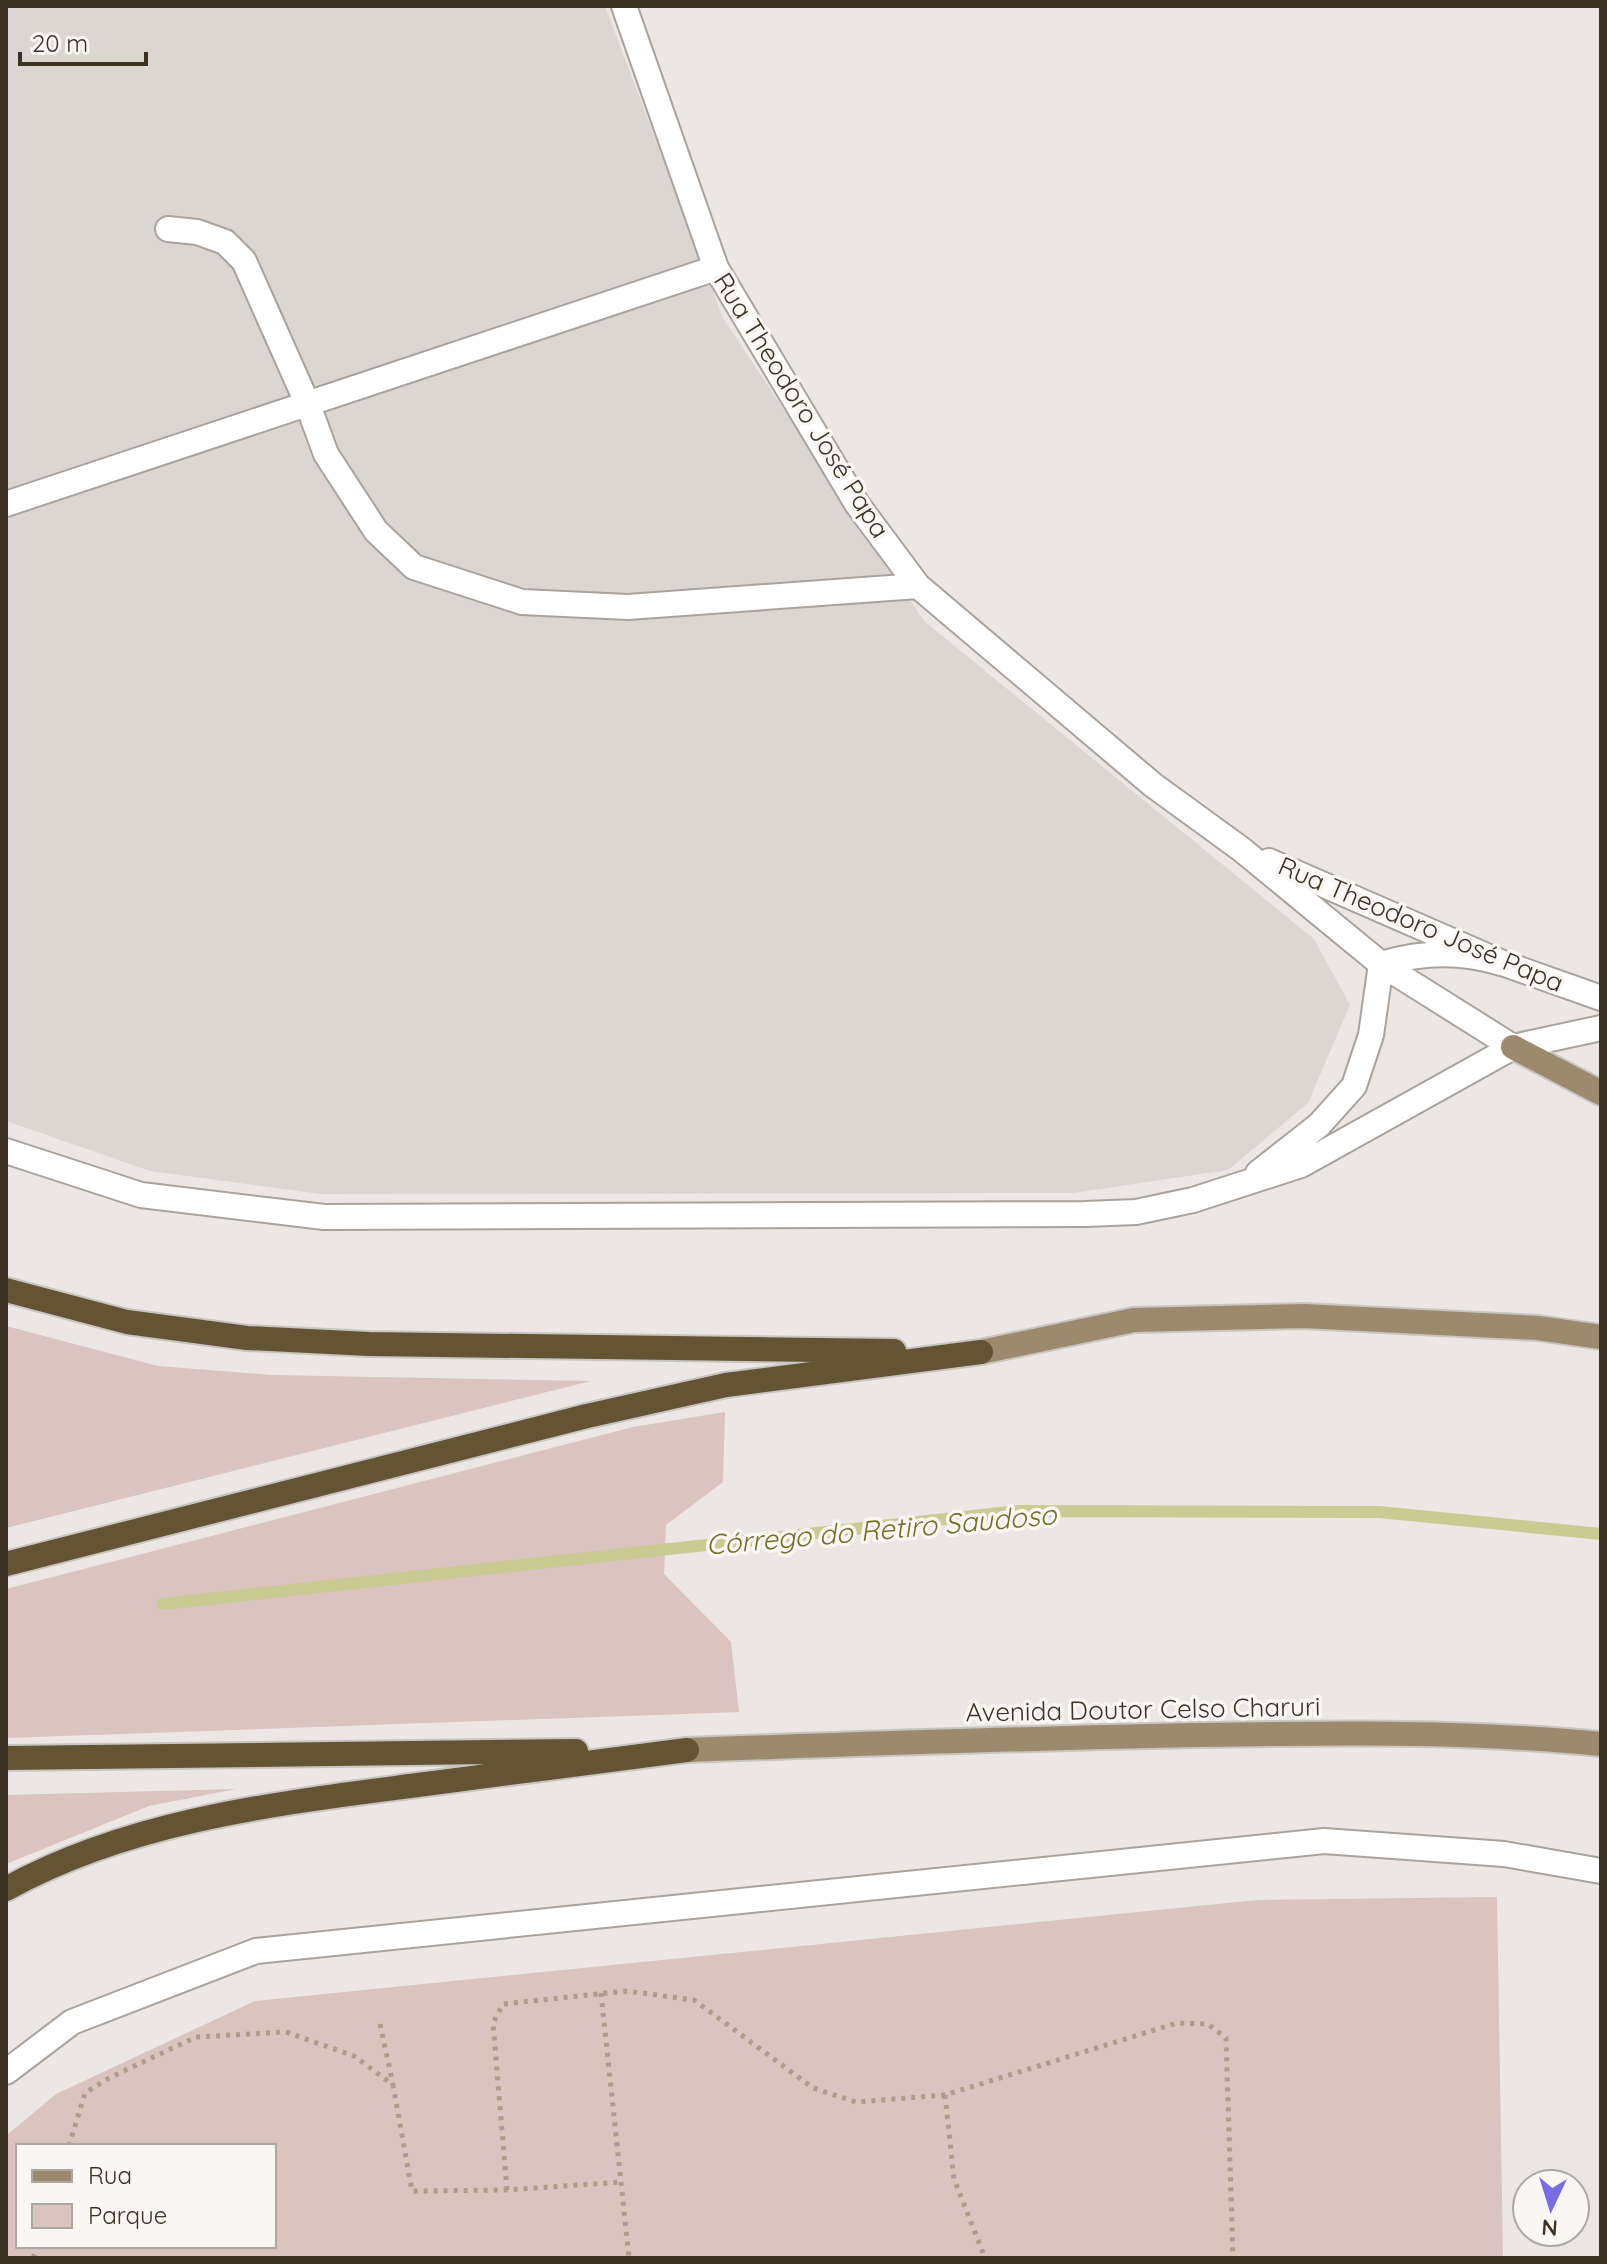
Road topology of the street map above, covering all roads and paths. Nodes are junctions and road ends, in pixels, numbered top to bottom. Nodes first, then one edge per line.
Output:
1 (624, 6) edge
2 (168, 229) dead end
3 (716, 268) junction
4 (308, 405) junction
5 (6, 504) edge
6 (918, 586) junction
7 (1241, 849) junction
8 (1381, 964) junction
9 (1505, 964) junction
10 (1601, 998) edge
11 (1601, 1028) edge
12 (1513, 1047) junction
13 (1601, 1093) edge
14 (6, 1151) edge
15 (1240, 1187) junction
16 (6, 1290) edge
17 (1601, 1337) edge
18 (981, 1352) junction
19 (6, 1564) edge
20 (1601, 1744) edge
21 (687, 1750) junction
22 (6, 1758) edge
23 (1601, 1871) edge
24 (6, 1889) edge
25 (601, 1993) junction
26 (380, 2024) dead end
27 (6, 2072) edge
28 (393, 2085) junction
29 (945, 2095) junction
30 (70, 2144) edge
31 (622, 2182) junction
32 (507, 2190) junction
33 (629, 2258) edge
34 (985, 2258) edge
35 (1233, 2258) edge

1 - 3 street, Rua Theodoro José Papa
2 - 4 street
3 - 4 street
3 - 6 street, Rua Theodoro José Papa
4 - 5 street
4 - 6 street
6 - 7 street, Rua Theodoro José Papa
7 - 8 street, Rua Theodoro José Papa
7 - 9 street, Rua Theodoro José Papa
8 - 9 street
8 - 12 street, Rua Theodoro José Papa
8 - 15 street
9 - 10 street, Rua Theodoro José Papa
11 - 12 street
12 - 13 main road
12 - 15 street
14 - 15 street
16 - 18 highway
17 - 18 main road
18 - 19 highway
20 - 21 main road, Avenida Doutor Celso Charuri
21 - 22 highway
21 - 24 highway
23 - 27 street
25 - 29 path
25 - 31 path
25 - 32 path
26 - 28 path
28 - 30 path
28 - 32 path
29 - 34 path
29 - 35 path
31 - 32 path
31 - 33 path

